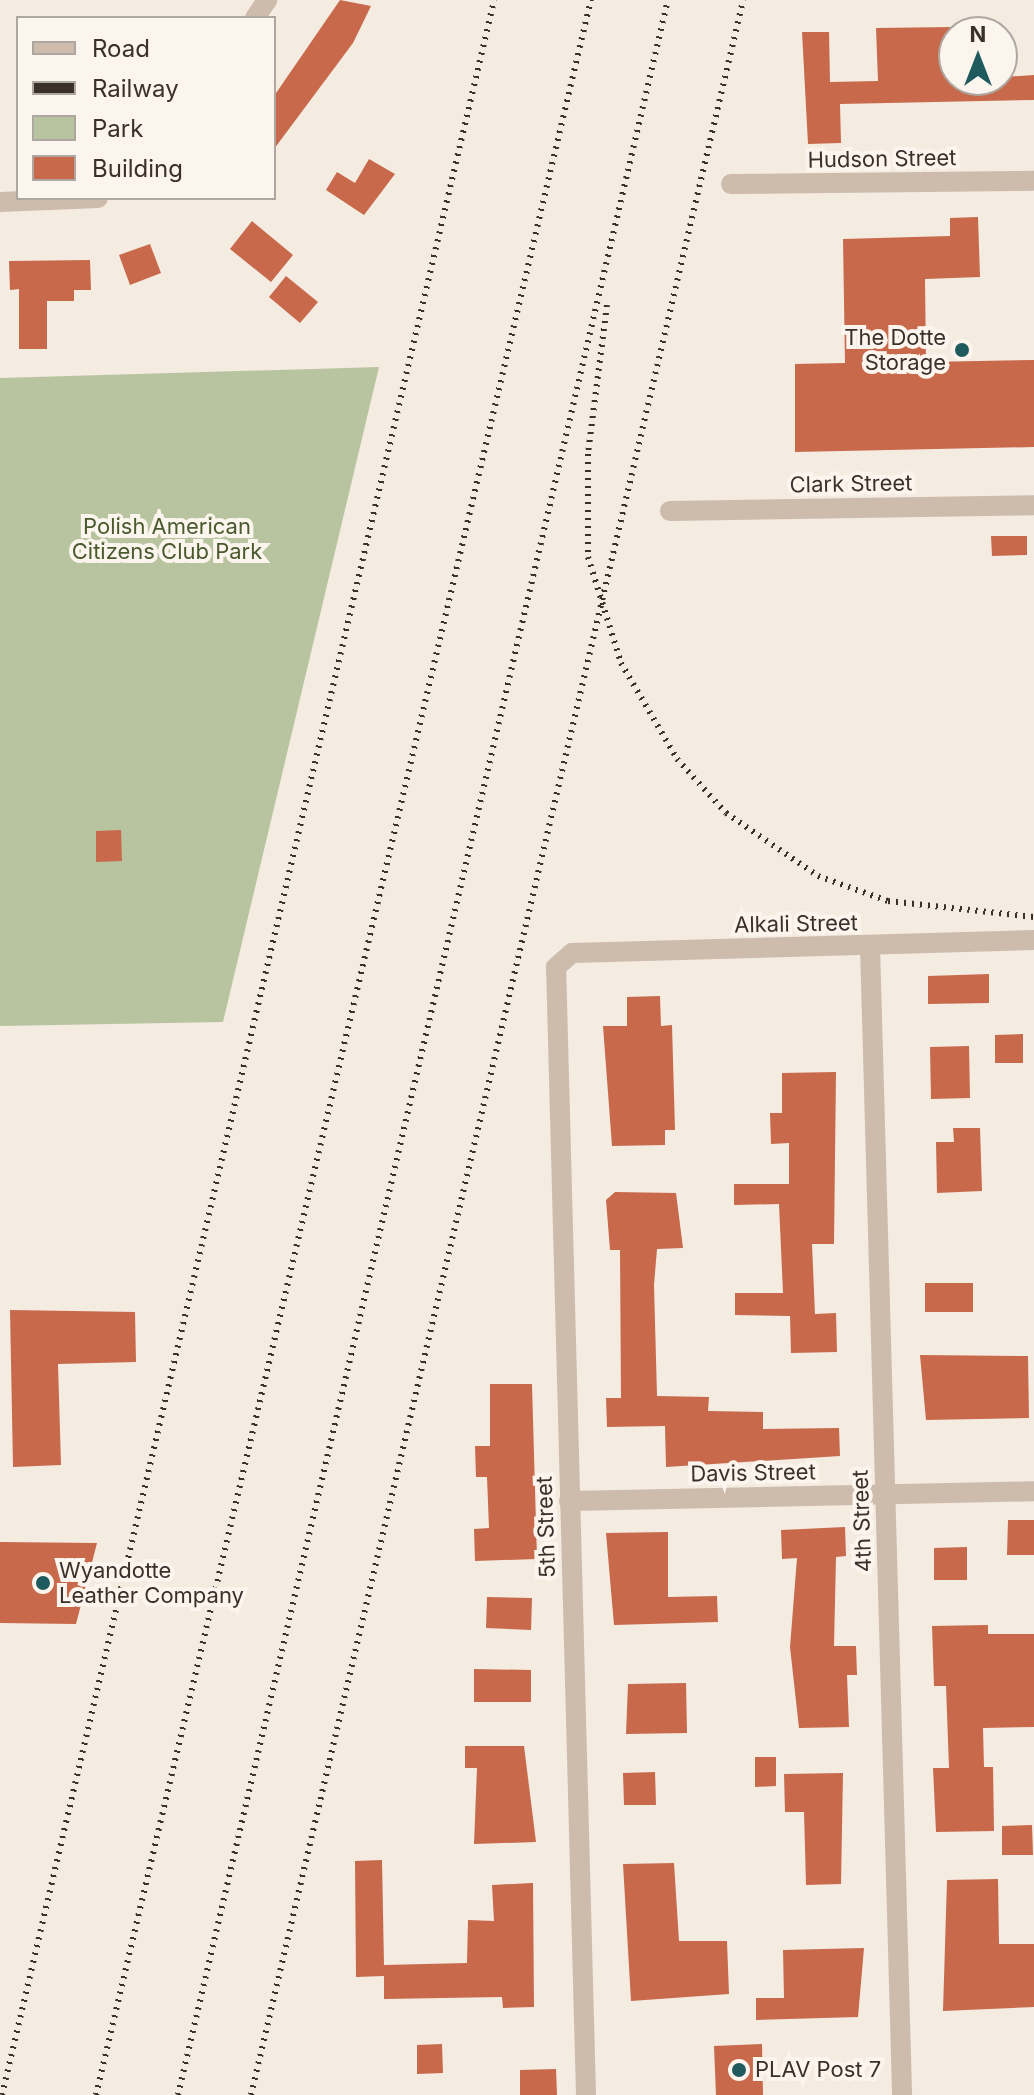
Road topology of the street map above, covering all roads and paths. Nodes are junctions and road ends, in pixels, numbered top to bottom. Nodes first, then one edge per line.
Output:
1 (1034, 181) edge
2 (731, 184) dead end
3 (49, 200) edge
4 (0, 202) edge
5 (1034, 505) edge
6 (670, 511) dead end
7 (1034, 940) edge
8 (870, 946) junction
9 (561, 959) joint
10 (1034, 1491) edge
11 (885, 1494) junction
12 (569, 1501) junction
13 (586, 2095) edge
14 (902, 2095) edge

1 - 2 street, Hudson Street
3 - 4 street
5 - 6 street, Clark Street
7 - 8 street, Alkali Street
8 - 9 street, Alkali Street
8 - 11 street, 4th Street
9 - 12 street, 5th Street
10 - 11 street, Davis Street
11 - 12 street, Davis Street
11 - 14 street, 4th Street
12 - 13 street, 5th Street

